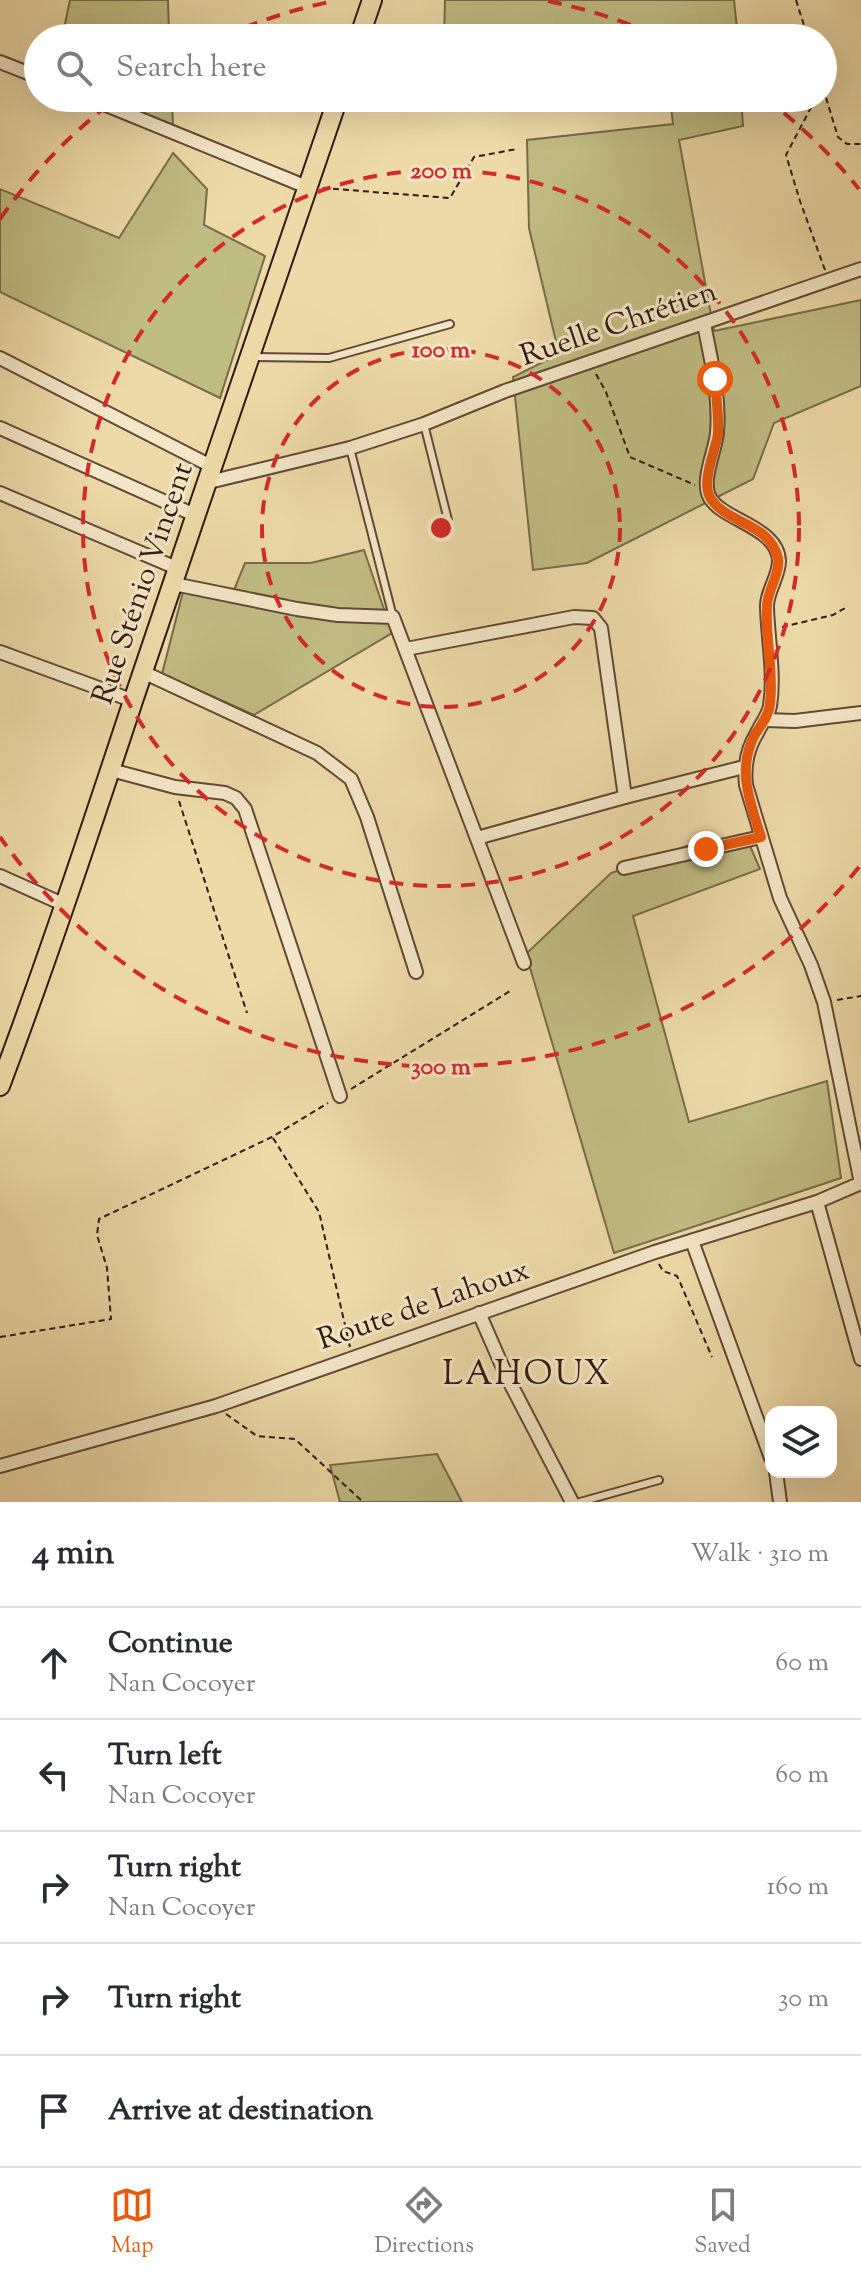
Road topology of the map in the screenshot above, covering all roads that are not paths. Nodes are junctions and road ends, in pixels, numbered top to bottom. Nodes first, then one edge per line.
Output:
1 (372, 0) edge
2 (364, 24) edge
3 (0, 62) edge
4 (24, 71) edge
5 (123, 112) edge
6 (333, 112) edge
7 (307, 187) junction
8 (861, 269) edge
9 (450, 324) dead end
10 (704, 324) junction
11 (248, 357) junction
12 (0, 358) edge
13 (424, 424) junction
14 (0, 428) edge
15 (350, 448) junction
16 (211, 474) junction
17 (0, 493) edge
18 (197, 516) junction
19 (448, 520) dead end
20 (176, 576) junction
21 (393, 617) junction
22 (406, 649) junction
23 (0, 652) edge
24 (143, 672) junction
25 (134, 701) junction
26 (861, 713) edge
27 (765, 720) junction
28 (744, 767) junction
29 (111, 770) junction
30 (625, 797) junction
31 (761, 837) junction
32 (477, 838) junction
33 (624, 868) dead end
34 (0, 876) edge
35 (65, 905) junction
36 (524, 963) dead end
37 (416, 972) dead end
38 (0, 1086) edge
39 (340, 1096) road end
40 (861, 1183) edge
41 (817, 1202) junction
42 (692, 1241) junction
43 (479, 1313) junction
44 (861, 1359) edge
45 (765, 1442) edge
46 (0, 1466) edge
47 (777, 1478) edge
48 (659, 1480) dead end
49 (572, 1502) edge
50 (580, 1502) edge
51 (780, 1502) edge

1 - 2 main road
3 - 4 street
5 - 7 street
6 - 7 main road, Rue Sténio Vincent
7 - 11 main road, Rue Sténio Vincent
8 - 10 street, Ruelle Chrétien
9 - 11 lane
10 - 13 street, Ruelle Chrétien
10 - 27 street
11 - 16 main road, Rue Sténio Vincent
12 - 16 street
13 - 15 street, Ruelle Chrétien
13 - 19 lane
14 - 18 street
15 - 16 street, Ruelle Chrétien
15 - 21 lane
16 - 18 main road, Rue Sténio Vincent
17 - 20 street
18 - 20 main road, Rue Sténio Vincent
20 - 21 street
20 - 24 main road, Rue Sténio Vincent
21 - 22 street
22 - 30 street
22 - 32 street
23 - 25 street
24 - 25 main road, Rue Sténio Vincent
24 - 37 street
25 - 29 main road, Rue Sténio Vincent
26 - 27 street
27 - 28 street
28 - 30 street
28 - 31 street
29 - 35 main road, Rue Sténio Vincent
29 - 39 street
30 - 32 street
31 - 33 street
31 - 40 street
32 - 36 street
34 - 35 street
35 - 38 main road, Rue Sténio Vincent
40 - 41 street, Route de Lahoux
41 - 42 street, Route de Lahoux
41 - 44 street
42 - 43 street, Route de Lahoux
42 - 45 street
43 - 46 street, Route de Lahoux
43 - 49 street
47 - 51 street
48 - 50 lane

